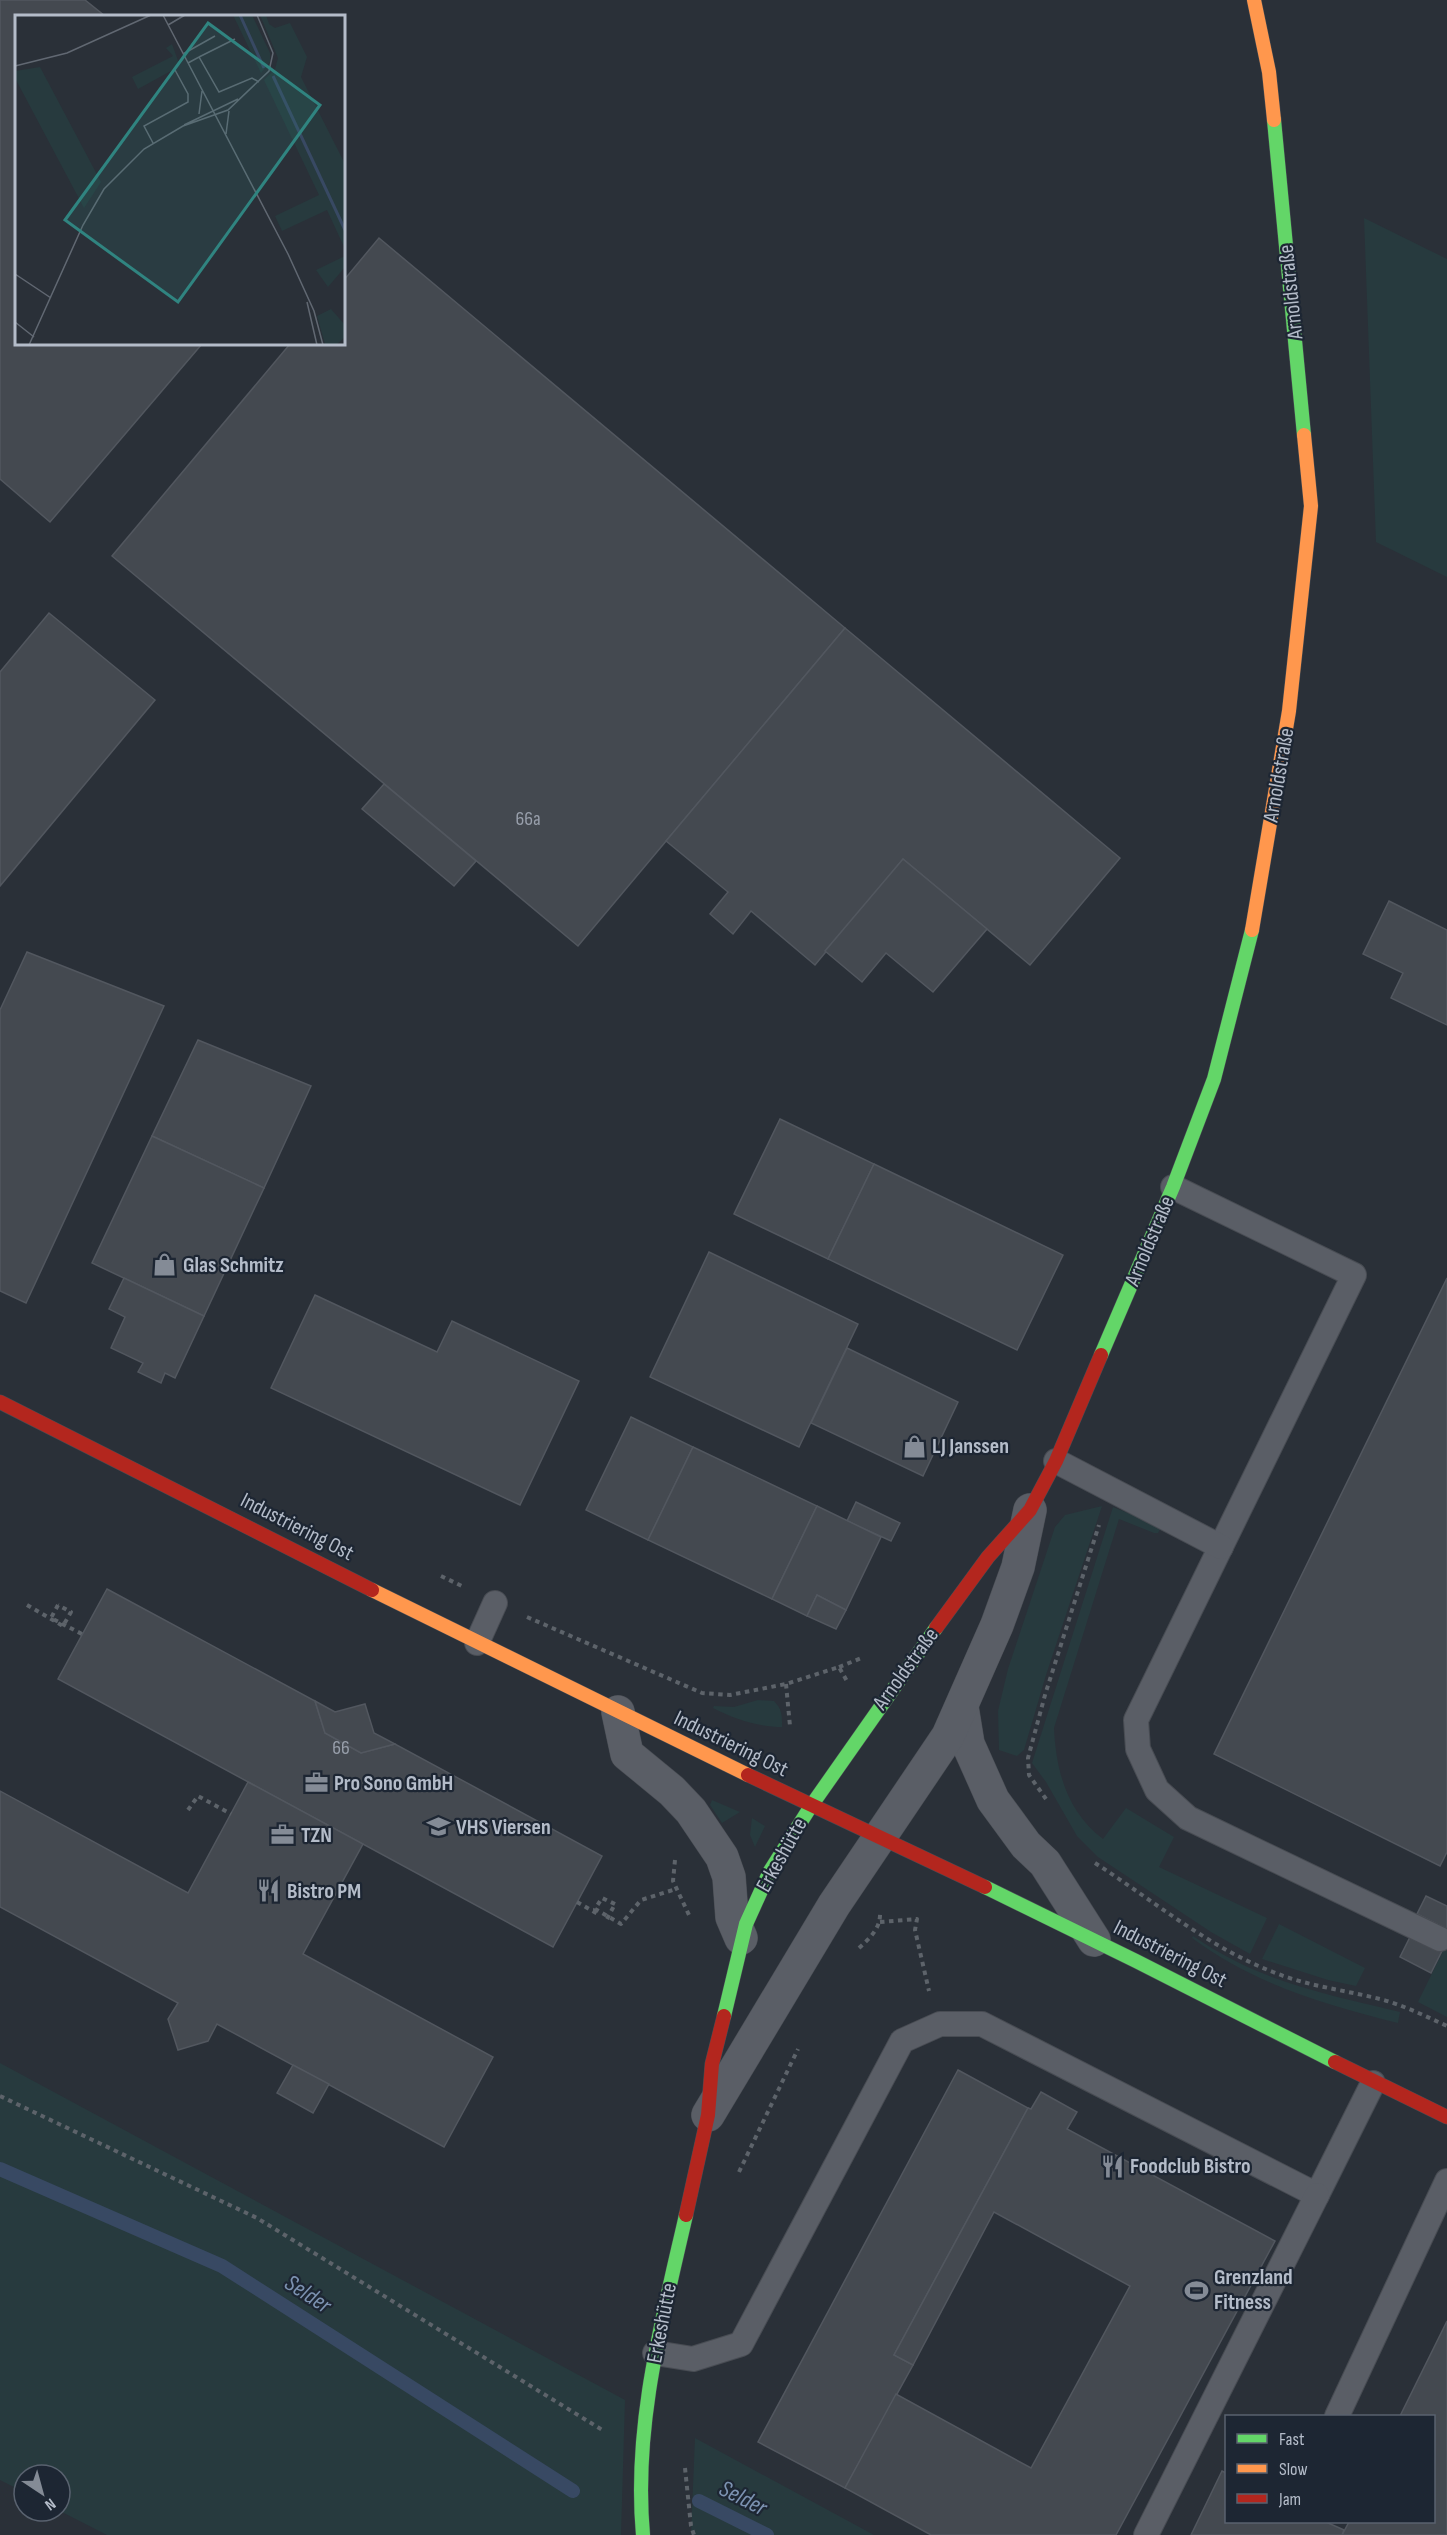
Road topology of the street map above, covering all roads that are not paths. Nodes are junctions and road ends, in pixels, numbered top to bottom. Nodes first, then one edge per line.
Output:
1 (1254, 0) edge
2 (1173, 1187) junction
3 (0, 1402) edge
4 (1056, 1461) junction
5 (1030, 1510) junction
6 (1221, 1547) junction
7 (495, 1603) road end
8 (477, 1643) junction
9 (962, 1707) junction
10 (618, 1712) junction
11 (811, 1806) junction
12 (880, 1839) junction
13 (741, 1938) junction
14 (1440, 1939) dead end
15 (1094, 1940) junction
16 (1373, 2083) junction
17 (708, 2115) junction
18 (1447, 2117) edge
19 (1447, 2181) edge
20 (1317, 2194) junction
21 (655, 2353) junction
22 (1337, 2415) edge
23 (643, 2535) edge
24 (1146, 2535) edge

1 - 2 street, Arnoldstraße
2 - 4 street, Arnoldstraße
2 - 6 lane
3 - 8 street, Industriering Ost
4 - 5 street, Arnoldstraße
4 - 6 lane
5 - 9 street, Arnoldstraße
5 - 11 street, Arnoldstraße
6 - 14 lane
7 - 8 lane
8 - 10 street, Industriering Ost
9 - 12 street, Arnoldstraße
9 - 15 street
10 - 11 street, Industriering Ost
10 - 13 street
11 - 12 street, Industriering Ost
11 - 13 street, Erkeshütte
12 - 15 street, Industriering Ost
12 - 17 street, Erkeshütte
13 - 17 street, Erkeshütte
15 - 16 street, Industriering Ost
16 - 18 street, Industriering Ost
16 - 20 lane
17 - 21 street, Erkeshütte
19 - 22 lane
20 - 21 lane
20 - 24 lane
21 - 23 street, Erkeshütte

